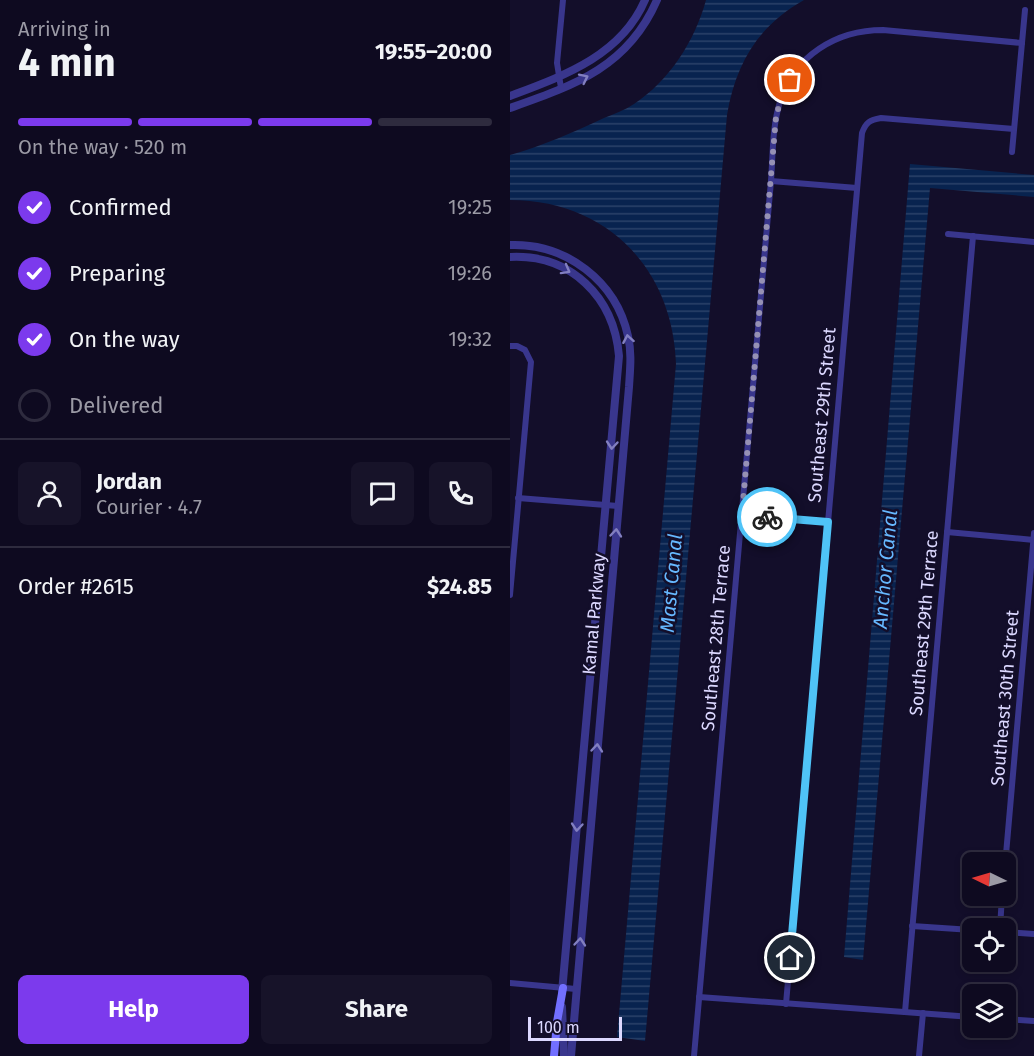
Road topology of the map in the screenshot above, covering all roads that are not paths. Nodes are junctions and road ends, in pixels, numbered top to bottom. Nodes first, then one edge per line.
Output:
1 (562, 0) edge
2 (645, 0) edge
3 (657, 0) edge
4 (1025, 10) dead end
5 (1022, 43) junction
6 (558, 76) junction
7 (561, 88) junction
8 (510, 96) edge
9 (510, 108) edge
10 (1014, 129) junction
11 (1012, 152) dead end
12 (771, 181) junction
13 (857, 188) junction
14 (948, 234) dead end
15 (973, 236) junction
16 (1034, 242) edge
17 (510, 245) edge
18 (510, 257) edge
19 (510, 346) edge
20 (518, 498) junction
21 (607, 505) junction
22 (618, 506) junction
23 (742, 514) junction
24 (828, 522) junction
25 (947, 532) junction
26 (1034, 533) edge
27 (1034, 540) edge
28 (510, 595) edge
29 (1006, 852) edge
30 (912, 926) junction
31 (962, 929) edge
32 (1016, 933) edge
33 (1034, 934) edge
34 (510, 983) edge
35 (562, 988) junction
36 (576, 989) junction
37 (699, 997) junction
38 (786, 1004) junction
39 (905, 1012) junction
40 (923, 1013) junction
41 (962, 1016) edge
42 (1016, 1020) edge
43 (1034, 1021) edge
44 (554, 1056) edge
45 (564, 1056) edge
46 (571, 1056) edge
47 (694, 1056) edge
48 (919, 1056) edge

1 - 6 street
2 - 6 street
7 -> 3 street
4 - 5 street
5 - 10 street
5 - 12 street, Southeast 28th Terrace
6 - 7 street
6 - 8 street
7 - 9 street
10 - 11 street
10 - 13 street, Southeast 29th Street
12 - 13 street
12 - 23 street, Southeast 28th Terrace
13 - 24 street, Southeast 29th Street
14 - 15 street
15 - 16 street
15 - 25 street, Southeast 29th Terrace
22 -> 17 street, Kamal Parkway
18 -> 21 street, Kamal Parkway
19 - 20 street
20 - 21 street
20 - 28 street
21 - 22 street
21 -> 35 street, Kamal Parkway
36 -> 22 street, Kamal Parkway
23 - 24 street
23 - 37 street, Southeast 28th Terrace
24 - 38 street, Southeast 29th Street
25 - 27 street
25 - 30 street, Southeast 29th Terrace
26 - 27 street, Southeast 30th Street
27 - 29 street, Southeast 30th Street
30 - 31 street
30 - 39 street, Southeast 29th Terrace
32 - 33 street
34 - 35 street
35 - 36 street
35 - 44 main road
35 - 45 street, Kamal Parkway
36 - 46 street, Kamal Parkway
37 - 38 street
37 - 47 street, Southeast 28th Terrace
38 - 39 street
39 - 40 street
40 - 41 street
40 - 48 street
42 - 43 street

